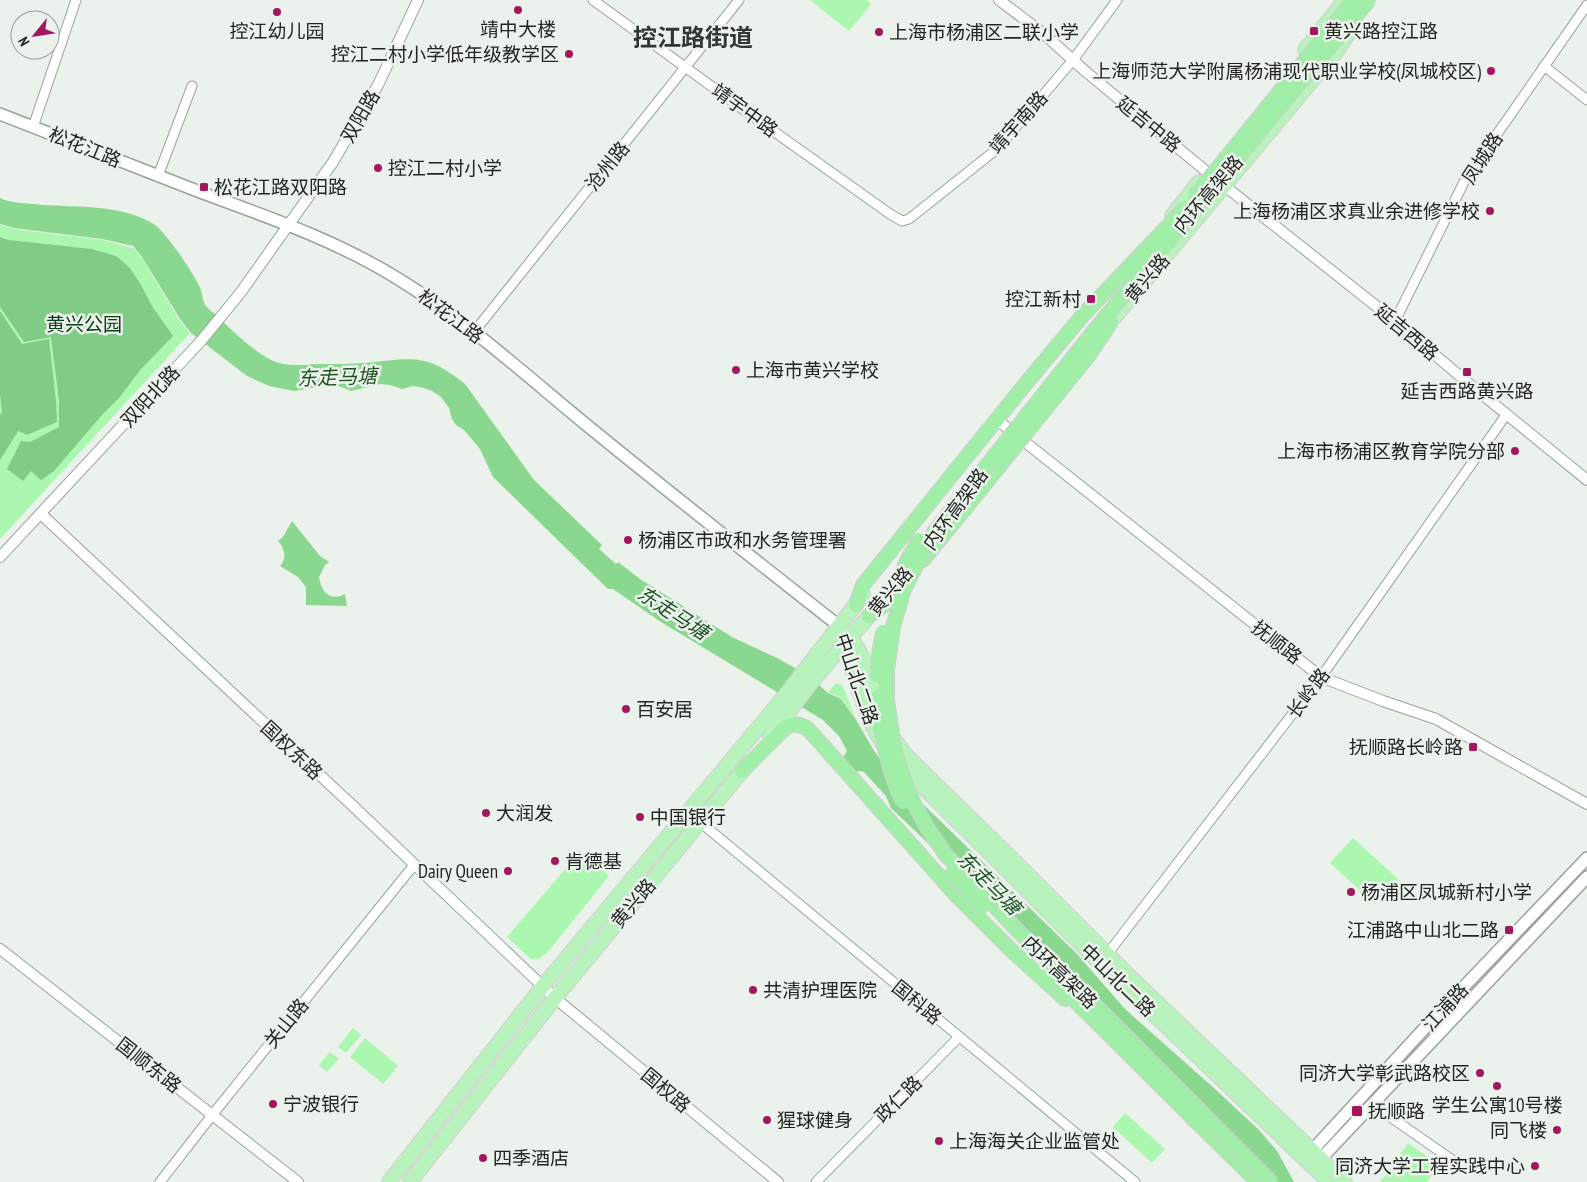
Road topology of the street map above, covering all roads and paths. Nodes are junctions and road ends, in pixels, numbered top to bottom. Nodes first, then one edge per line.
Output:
1 (76, 0) edge
2 (418, 0) edge
3 (593, 0) edge
4 (739, 0) edge
5 (999, 0) edge
6 (1117, 0) edge
7 (1370, 0) edge
8 (1350, 2) edge
9 (1587, 5) edge
10 (1073, 60) junction
11 (1544, 66) junction
12 (686, 67) junction
13 (192, 86) dead end
14 (1587, 100) edge
15 (0, 114) edge
16 (33, 127) junction
17 (1208, 172) junction
18 (158, 176) junction
19 (1225, 186) junction
20 (1185, 208) junction
21 (898, 219) joint
22 (289, 225) junction
23 (1138, 279) junction
24 (1395, 321) junction
25 (474, 332) junction
26 (1506, 415) junction
27 (1001, 424) junction
28 (1016, 436) junction
29 (1587, 480) edge
30 (41, 514) junction
31 (0, 557) edge
32 (856, 605) junction
33 (870, 616) junction
34 (838, 626) junction
35 (847, 640) junction
36 (809, 675) junction
37 (1321, 676) junction
38 (789, 701) junction
39 (742, 771) junction
40 (1587, 804) edge
41 (700, 822) junction
42 (1587, 858) edge
43 (414, 865) junction
44 (1587, 877) edge
45 (0, 949) edge
46 (1103, 959) junction
47 (543, 986) junction
48 (555, 998) junction
49 (959, 1036) junction
50 (1372, 1104) dead end
51 (212, 1114) junction
52 (1201, 1126) junction
53 (1313, 1159) junction
54 (1465, 1169) dead end
55 (160, 1182) edge
56 (298, 1182) edge
57 (389, 1182) edge
58 (410, 1182) edge
59 (778, 1182) edge
60 (816, 1182) edge
61 (1135, 1182) edge
62 (1258, 1182) edge
63 (1271, 1182) edge
64 (1329, 1182) edge
65 (1345, 1182) edge

1 - 16 street
2 - 22 street, 双阳路
3 - 12 street, 靖宇中路
4 - 12 street, 沧州路
5 - 10 street, 延吉中路
6 - 10 street, 靖宇南路
7 - 19 main road, 黄兴路
7 - 23 highway, 内环高架路, bridge
8 - 17 main road, 黄兴路
8 - 20 highway, 内环高架路, bridge
9 - 11 street, 凤城路
10 - 17 street, 延吉中路
10 - 21 street, 靖宇南路
11 - 14 street
11 - 24 street, 凤城路
12 - 21 street, 靖宇中路
12 - 25 street, 沧州路
13 - 18 street
15 - 16 main road, 松花江路
16 - 18 main road, 松花江路
17 - 19 street, 延吉中路
17 - 27 main road, 黄兴路
18 - 22 main road, 松花江路
19 - 24 street, 延吉西路
19 - 28 main road, 黄兴路
20 - 32 highway, bridge
20 - 52 highway, 内环高架路, bridge
22 - 25 main road, 松花江路
22 - 30 street, 双阳北路
23 - 33 highway, bridge
23 - 63 highway, 内环高架路, bridge
24 - 26 street, 延吉西路
25 - 34 main road, 松花江路
26 - 29 street, 延吉西路
26 - 37 street, 长岭路
27 - 28 street, 抚顺路
27 - 32 main road, 黄兴路
28 - 33 main road, 黄兴路
28 - 37 street, 抚顺路
30 - 31 street, 双阳北路
30 - 43 street, 国权东路
32 - 34 main road, 黄兴路
33 - 35 main road, 黄兴路
34 - 35 main road, 中山北二路
34 - 36 main road, 黄兴路
35 - 36 main road, 黄兴路
35 - 46 main road, 中山北二路
36 - 38 main road, 黄兴路
37 - 40 street, 抚顺路
37 - 46 street, 长岭路
38 - 39 main road, 黄兴路
38 - 47 main road, 黄兴路
39 - 41 main road, 黄兴路
39 - 52 highway, bridge
41 - 48 main road, 黄兴路
41 - 49 street, 国科路
42 - 53 main road, 江浦路
43 - 47 street, 国权东路
43 - 51 street, 关山路
44 - 53 main road, 江浦路
45 - 51 street, 国顺东路
46 - 53 main road, 中山北二路
47 - 48 street, 国权路
47 - 57 main road, 黄兴路
48 - 58 main road, 黄兴路
48 - 59 street, 国权路
49 - 60 street, 政仁路
49 - 61 street, 国科路
50 - 54 street
51 - 55 street, 关山路
51 - 56 street, 国顺东路
52 - 62 highway, 内环高架路
53 - 64 main road, 中山北二路
53 - 65 main road, 中山北二路

